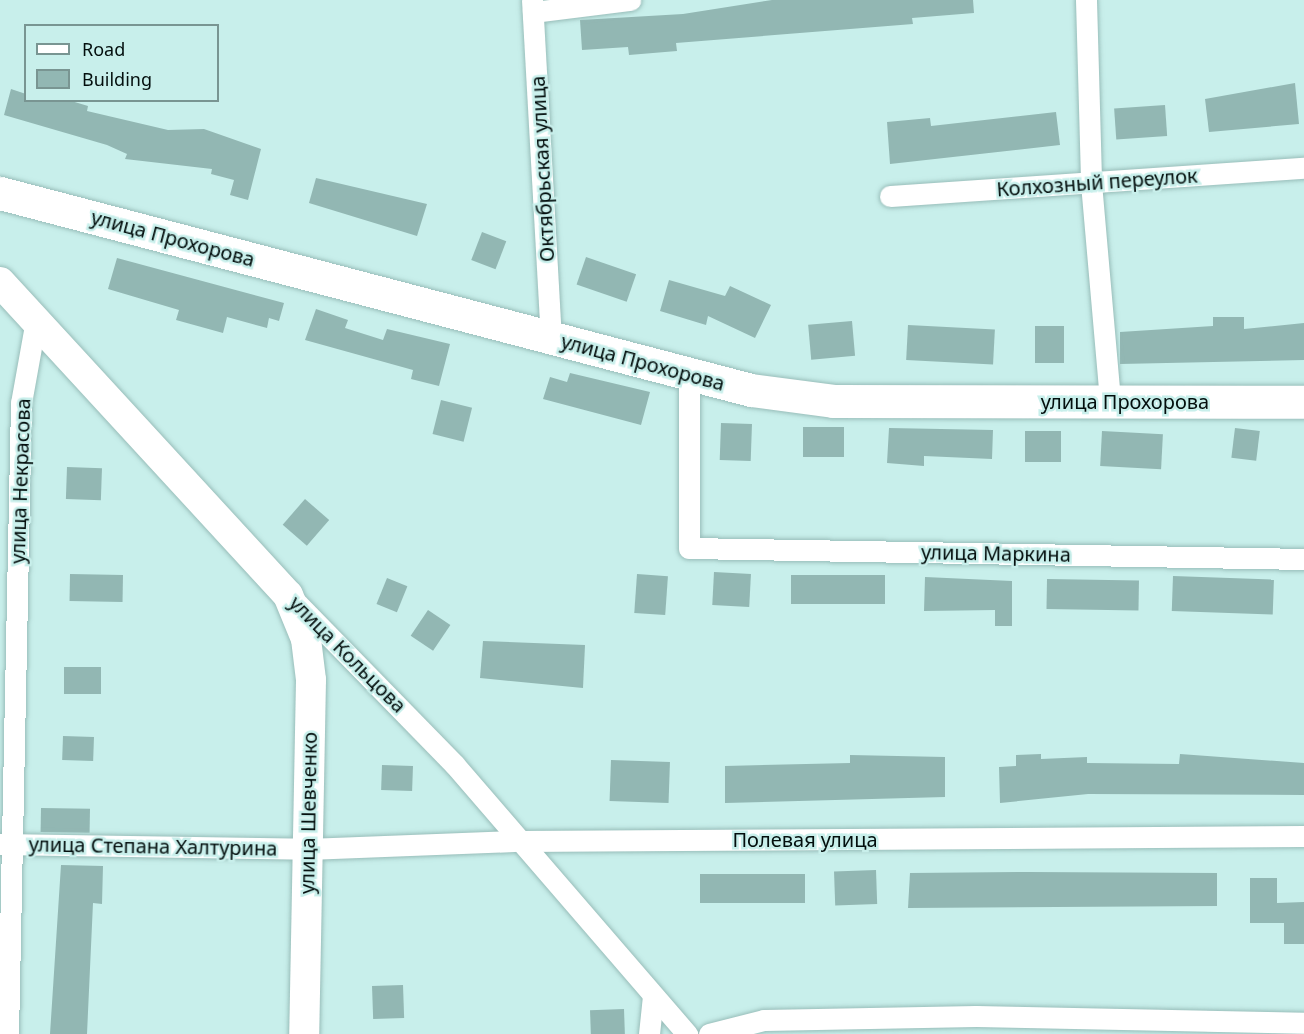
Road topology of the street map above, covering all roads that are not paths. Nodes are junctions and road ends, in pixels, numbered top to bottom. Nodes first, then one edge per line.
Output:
1 (630, 0) edge
2 (1086, 0) edge
3 (532, 6) edge
4 (1304, 168) edge
5 (1091, 183) junction
6 (0, 193) edge
7 (890, 196) dead end
8 (0, 282) edge
9 (35, 325) junction
10 (552, 338) junction
11 (688, 374) junction
12 (1110, 400) junction
13 (1304, 402) edge
14 (1304, 559) edge
15 (288, 595) junction
16 (1304, 836) edge
17 (519, 841) junction
18 (5, 844) edge
19 (307, 849) junction
20 (653, 996) junction
21 (1304, 1023) edge
22 (8, 1034) edge
23 (304, 1034) edge
24 (649, 1034) edge
25 (687, 1034) edge
26 (709, 1034) edge

1 - 3 street
2 - 5 street
3 - 10 street, Октябрьская улица
4 - 5 street, Колхозный переулок
5 - 7 street, Колхозный переулок
5 - 12 street
6 - 10 main road, улица Прохорова
8 - 9 main road, улица Кольцова
9 - 15 main road, улица Кольцова
9 - 18 street, улица Некрасова
10 - 11 main road, улица Прохорова
11 - 12 main road, улица Прохорова
11 - 14 street, улица Маркина
12 - 13 main road, улица Прохорова
15 - 17 street, улица Кольцова
15 - 19 main road, улица Шевченко
16 - 17 street, Полевая улица
17 - 19 street, Полевая улица
17 - 20 street, улица Кольцова
18 - 19 street, улица Степана Халтурина
18 - 22 street, улица Некрасова
19 - 23 main road, улица Шевченко
20 - 24 street
20 - 25 street, улица Кольцова
21 - 26 street

